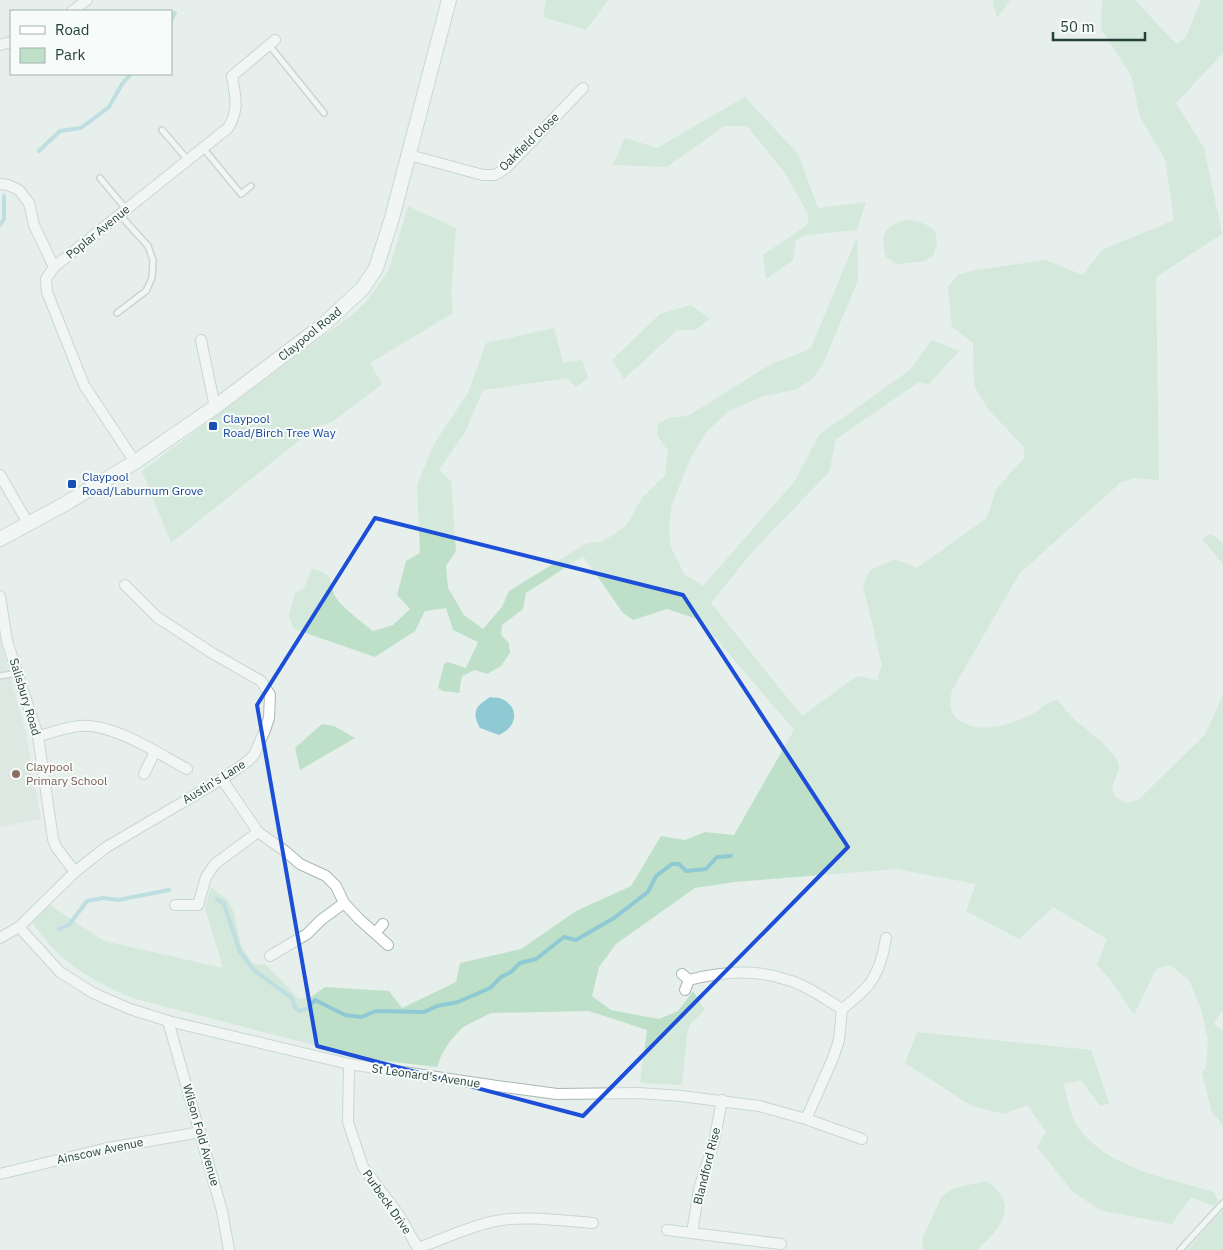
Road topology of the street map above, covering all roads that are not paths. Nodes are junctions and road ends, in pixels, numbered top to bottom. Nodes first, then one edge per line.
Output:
1 (87, 0) edge
2 (448, 0) edge
3 (73, 10) edge
4 (272, 43) joint
5 (583, 88) dead end
6 (324, 112) dead end
7 (162, 130) dead end
8 (203, 148) junction
9 (409, 155) junction
10 (188, 160) junction
11 (100, 178) dead end
12 (0, 184) edge
13 (251, 186) dead end
14 (123, 212) junction
15 (54, 267) junction
16 (117, 313) dead end
17 (201, 340) dead end
18 (215, 407) junction
19 (135, 462) junction
20 (0, 474) edge
21 (28, 523) junction
22 (0, 539) edge
23 (125, 585) dead end
24 (1, 601) edge
25 (12, 604) dead end
26 (18, 673) junction
27 (0, 676) edge
28 (38, 736) junction
29 (155, 752) junction
30 (187, 768) dead end
31 (144, 774) dead end
32 (222, 779) junction
33 (258, 832) junction
34 (75, 872) junction
35 (344, 903) junction
36 (175, 905) dead end
37 (383, 924) dead end
38 (19, 927) junction
39 (375, 933) junction
40 (887, 936) dead end
41 (0, 938) edge
42 (388, 945) dead end
43 (270, 956) dead end
44 (685, 990) dead end
45 (842, 1009) junction
46 (168, 1020) junction
47 (349, 1064) junction
48 (722, 1100) junction
49 (806, 1119) junction
50 (201, 1132) junction
51 (862, 1139) dead end
52 (0, 1174) edge
53 (1223, 1204) edge
54 (593, 1223) dead end
55 (667, 1230) dead end
56 (692, 1232) junction
57 (781, 1244) edge
58 (419, 1249) edge
59 (229, 1250) edge
60 (1180, 1250) edge

1 - 3 street
2 - 9 street, Claypool Road
4 - 6 lane
4 - 8 street, Poplar Avenue
5 - 9 street, Oakfield Close
7 - 10 lane
8 - 10 street, Poplar Avenue
8 - 13 lane
9 - 18 street, Claypool Road
10 - 14 street, Poplar Avenue
11 - 14 lane
12 - 15 street
14 - 15 street, Poplar Avenue
14 - 16 lane
15 - 19 street, Poplar Avenue
17 - 18 street
18 - 19 street, Claypool Road
19 - 21 street, Claypool Road
20 - 21 street
21 - 22 street, Claypool Road
23 - 32 street, Austin's Lane
24 - 25 street, Salisbury Road
24 - 26 street, Salisbury Road
26 - 27 lane
26 - 28 street, Salisbury Road
28 - 29 street
28 - 34 street, Salisbury Road
29 - 30 street
29 - 31 street
32 - 33 street
32 - 34 street, Austin's Lane
33 - 35 street
33 - 36 street
34 - 38 street, Austin's Lane
35 - 39 street
35 - 43 street
37 - 39 street
38 - 41 street, Austin's Lane
38 - 46 street, St Leonard's Avenue
39 - 42 street
40 - 45 street
44 - 45 street
45 - 49 street
46 - 47 street, St Leonard's Avenue
46 - 50 street, Wilson Fold Avenue
47 - 48 street, St Leonard's Avenue
47 - 58 street, Purbeck Drive
48 - 49 street, St Leonard's Avenue
48 - 56 street, Blandford Rise
49 - 51 street, St Leonard's Avenue
50 - 52 street, Ainscow Avenue
50 - 59 street, Wilson Fold Avenue
53 - 60 lane
54 - 58 street
55 - 56 street
56 - 57 street

